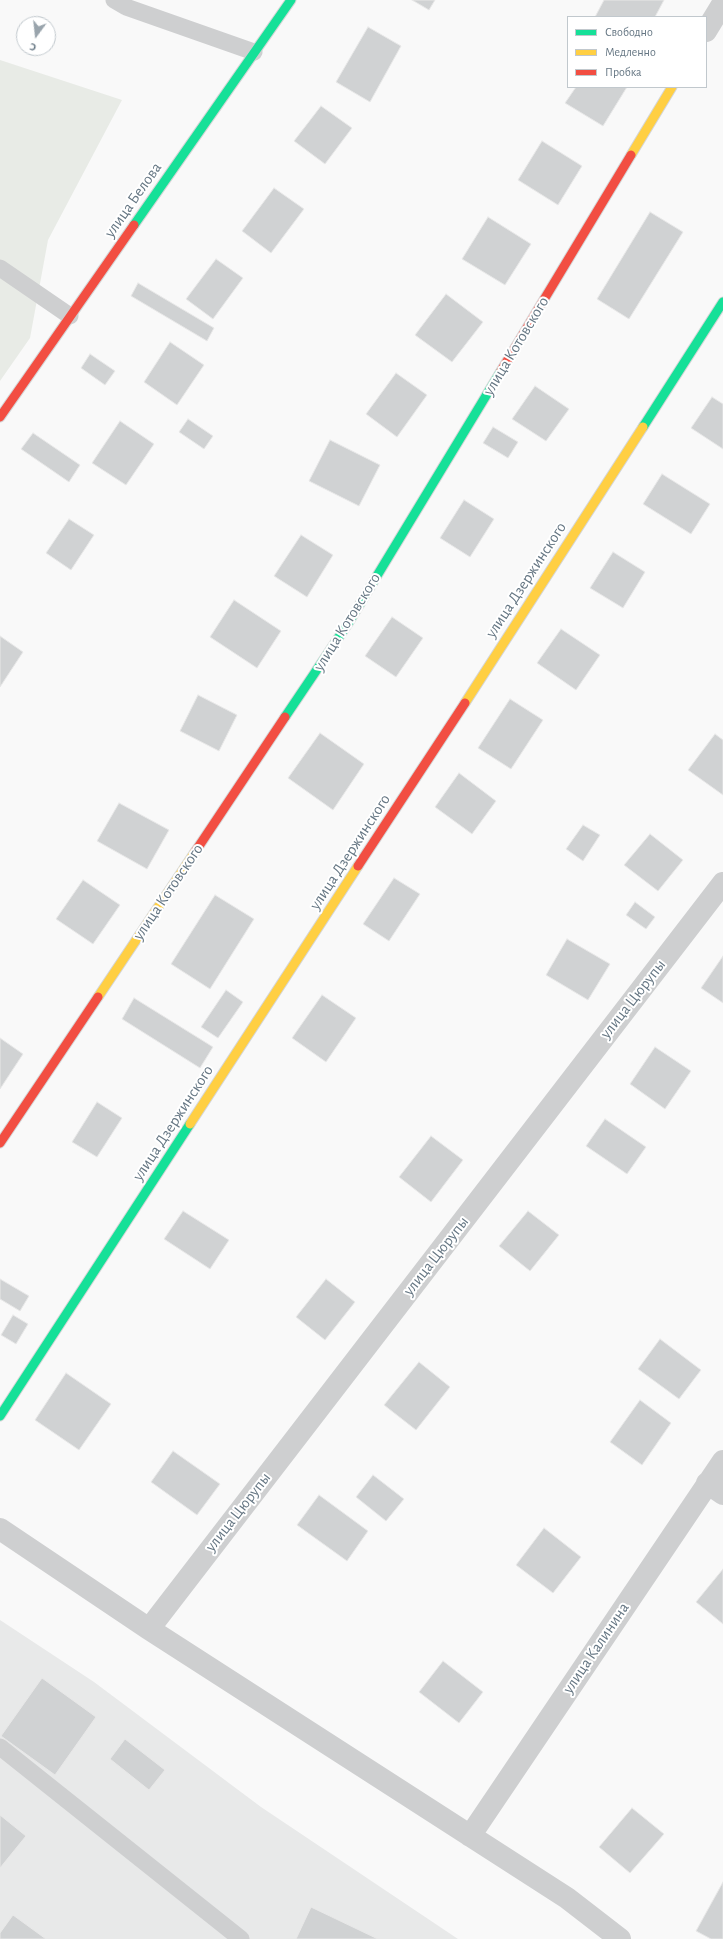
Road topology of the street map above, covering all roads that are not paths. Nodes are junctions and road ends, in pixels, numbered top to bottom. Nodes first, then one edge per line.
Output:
1 (114, 0) edge
2 (291, 0) edge
3 (723, 3) edge
4 (707, 29) edge
5 (254, 52) junction
6 (671, 88) edge
7 (0, 268) edge
8 (723, 302) edge
9 (70, 316) junction
10 (0, 417) edge
11 (723, 883) edge
12 (0, 1143) edge
13 (0, 1416) edge
14 (723, 1461) edge
15 (715, 1488) edge
16 (0, 1529) edge
17 (149, 1629) junction
18 (0, 1747) edge
19 (470, 1836) junction
20 (241, 1939) edge
21 (620, 1939) edge

1 - 5 lane
2 - 5 street, улица Белова
3 - 4 street
5 - 9 street, улица Белова
6 - 12 street, улица Котовского
7 - 9 lane
8 - 13 street, улица Дзержинского
9 - 10 street, улица Белова
11 - 17 street, улица Цюрупы
14 - 15 street, улица Калинина
15 - 19 street, улица Калинина
16 - 17 street
17 - 19 street
18 - 20 lane
19 - 21 street

